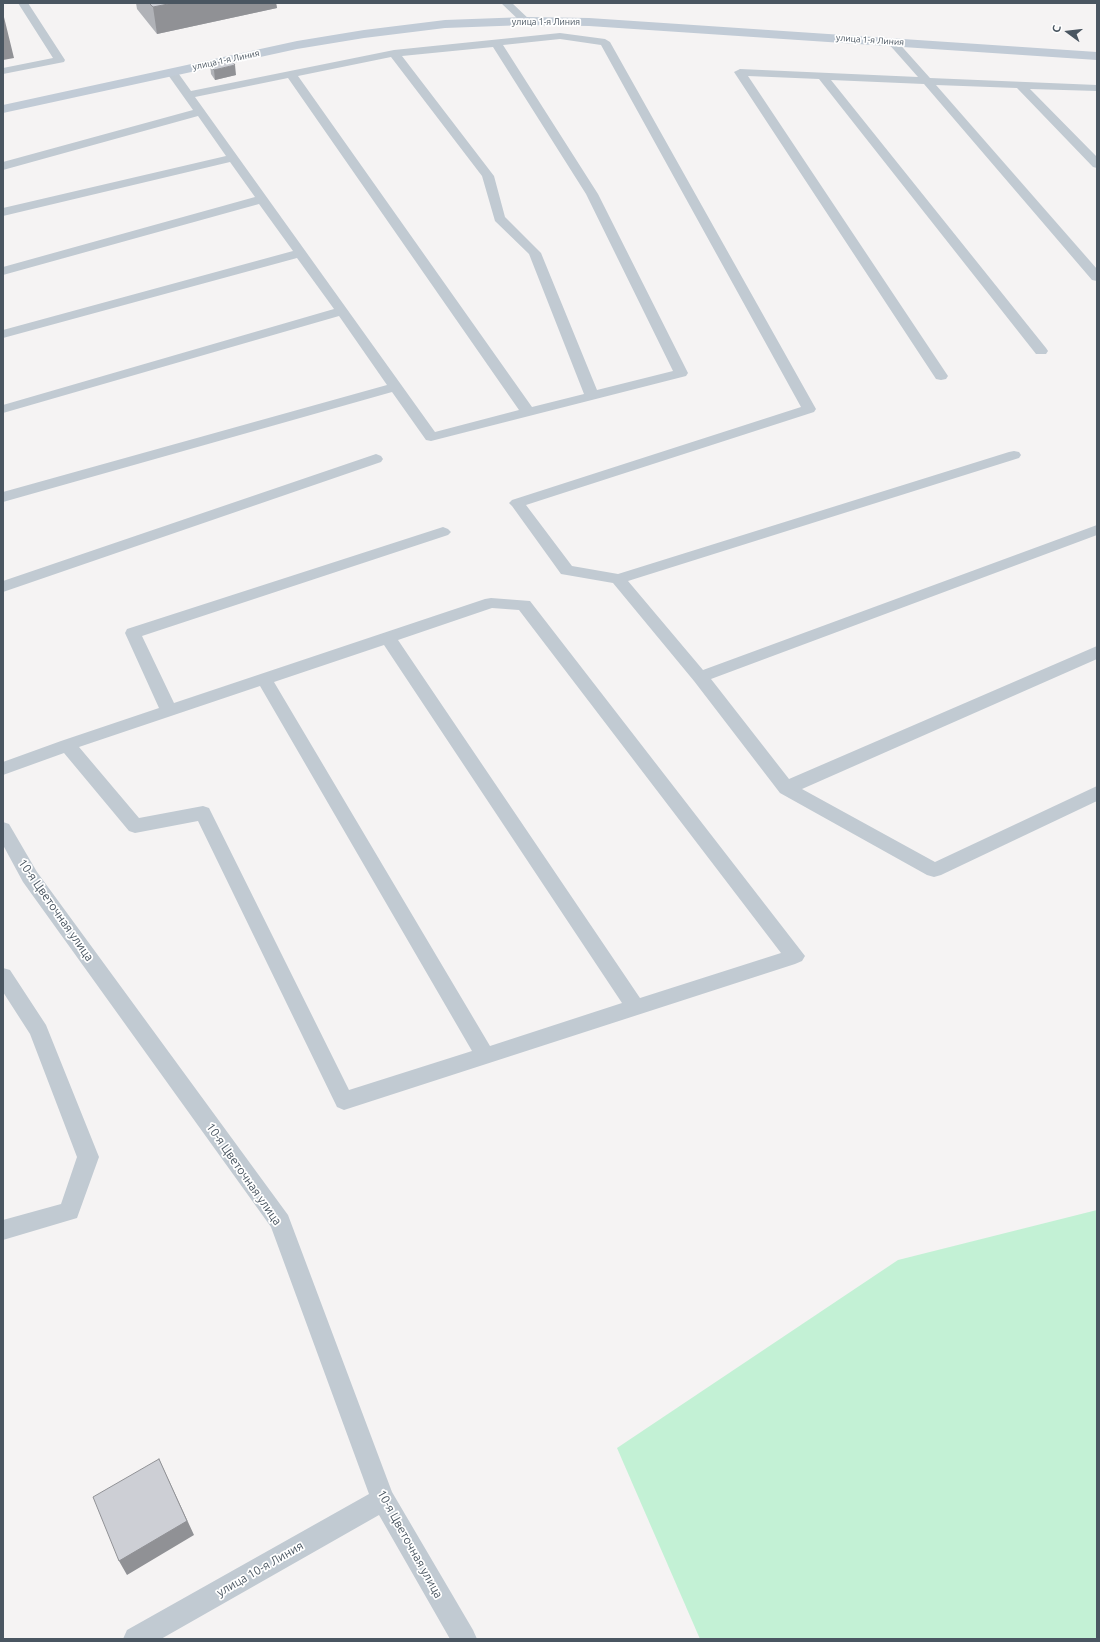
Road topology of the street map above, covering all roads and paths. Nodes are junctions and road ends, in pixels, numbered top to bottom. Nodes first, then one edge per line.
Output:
1 (23, 3) edge
2 (506, 3) edge
3 (526, 20) junction
4 (892, 42) junction
5 (496, 43) junction
6 (394, 53) junction
7 (1097, 56) edge
8 (3, 71) edge
9 (172, 72) junction
10 (291, 74) junction
11 (822, 76) junction
12 (927, 81) junction
13 (1020, 85) junction
14 (1097, 88) edge
15 (188, 95) junction
16 (3, 109) edge
17 (200, 112) junction
18 (232, 158) junction
19 (1097, 164) edge
20 (3, 166) edge
21 (262, 199) junction
22 (3, 212) edge
23 (300, 253) junction
24 (3, 271) edge
25 (1097, 277) edge
26 (342, 311) junction
27 (3, 334) edge
28 (1041, 351) dead end
29 (940, 376) dead end
30 (396, 387) junction
31 (592, 396) junction
32 (3, 410) edge
33 (528, 412) junction
34 (1014, 455) dead end
35 (376, 459) dead end
36 (3, 497) edge
37 (1097, 530) edge
38 (444, 532) dead end
39 (618, 579) junction
40 (3, 586) edge
41 (388, 638) junction
42 (1097, 652) edge
43 (700, 677) junction
44 (264, 679) junction
45 (169, 711) junction
46 (67, 745) junction
47 (3, 769) edge
48 (786, 788) junction
49 (1097, 792) edge
50 (3, 829) edge
51 (3, 976) edge
52 (636, 1008) junction
53 (485, 1056) junction
54 (3, 1230) edge
55 (383, 1499) junction
56 (136, 1639) edge
57 (464, 1639) edge

1 - 8 lane
2 - 3 lane
3 - 4 main road, улица 1-я Линия
3 - 9 main road, улица 1-я Линия
4 - 7 main road, улица 1-я Линия
4 - 12 lane
5 - 6 lane
5 - 31 lane
5 - 39 lane
6 - 10 lane
6 - 31 lane
9 - 15 lane
9 - 16 main road, улица 1-я Линия
10 - 15 lane
10 - 33 lane
11 - 12 lane
11 - 28 lane
11 - 29 lane
12 - 13 lane
12 - 25 lane
13 - 14 lane
13 - 19 lane
15 - 17 lane
17 - 18 lane
17 - 20 lane
18 - 21 lane
18 - 22 lane
21 - 23 lane
21 - 24 lane
23 - 26 lane
23 - 27 lane
26 - 30 lane
26 - 32 lane
30 - 33 lane
30 - 36 lane
31 - 33 lane
34 - 39 lane
35 - 40 lane
37 - 43 lane
38 - 45 lane
39 - 43 lane
41 - 44 lane
41 - 52 lane
41 - 52 lane
42 - 48 lane
43 - 48 lane
44 - 45 lane
44 - 53 lane
45 - 46 lane
46 - 47 lane
46 - 53 lane
48 - 49 lane
50 - 55 lane, 10-я Цветочная улица
51 - 54 lane
52 - 53 lane
55 - 56 lane, улица 10-я Линия
55 - 57 lane, 10-я Цветочная улица

